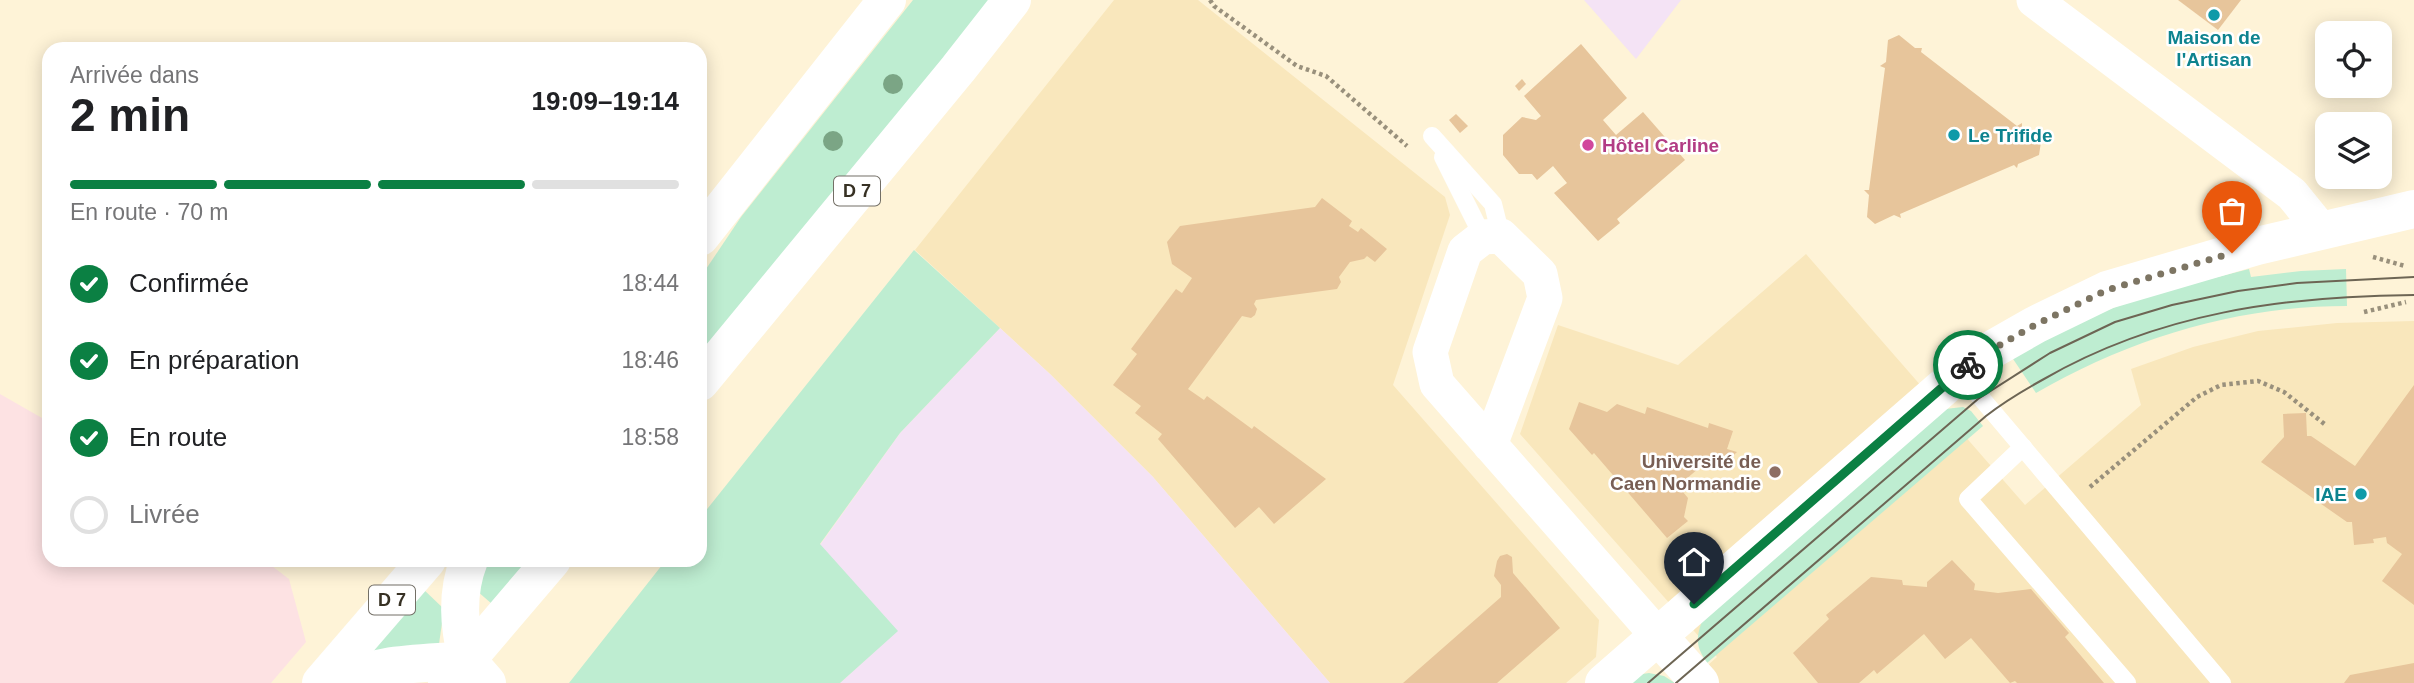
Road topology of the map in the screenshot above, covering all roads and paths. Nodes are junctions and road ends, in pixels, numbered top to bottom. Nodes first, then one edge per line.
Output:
1 (887, 0) edge
2 (1012, 0) edge
3 (1210, 0) edge
4 (2034, 0) edge
5 (1414, 152) dead end
6 (2414, 209) edge
7 (707, 228) edge
8 (2322, 231) junction
9 (1492, 236) junction
10 (2367, 256) dead end
11 (2405, 266) dead end
12 (2406, 302) dead end
13 (2364, 312) dead end
14 (1960, 373) junction
15 (707, 374) edge
16 (2327, 426) dead end
17 (1490, 445) junction
18 (2023, 447) junction
19 (2071, 504) junction
20 (421, 567) edge
21 (467, 567) edge
22 (547, 567) edge
23 (1658, 636) junction
24 (467, 675) edge
25 (321, 683) edge
26 (338, 683) edge
27 (1604, 683) edge
28 (1700, 683) edge
29 (2127, 683) edge
30 (2222, 683) edge

1 - 7 main road
2 - 15 main road, D 7
3 - 5 path
4 - 8 street
6 - 8 main road
8 - 14 main road
9 - 9 lane
9 - 17 street
9 - 17 street
10 - 11 path
12 - 13 path
14 - 18 lane
14 - 23 main road
16 - 19 path
17 - 23 street
18 - 19 lane
18 - 29 lane
19 - 30 lane
20 - 25 main road, D 7
21 - 24 main road
22 - 24 main road
23 - 27 main road
23 - 28 main road
24 - 26 main road

